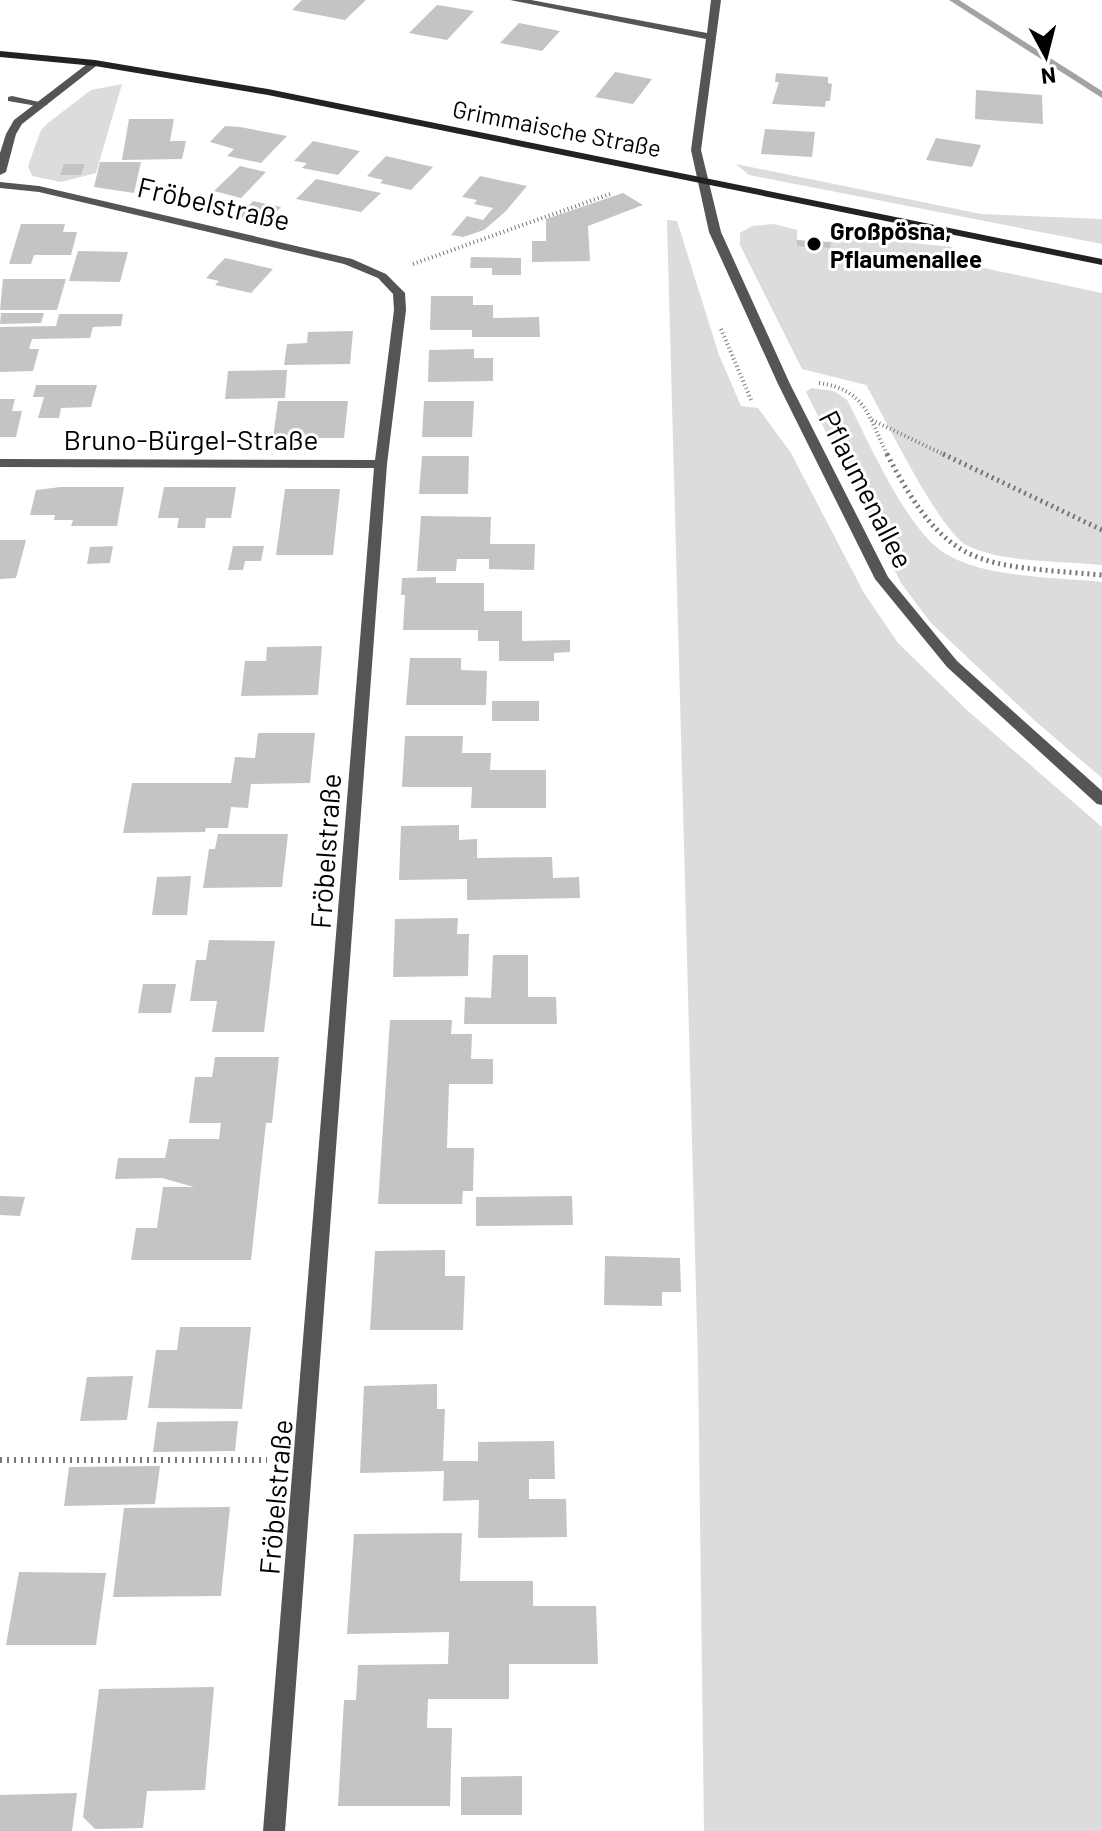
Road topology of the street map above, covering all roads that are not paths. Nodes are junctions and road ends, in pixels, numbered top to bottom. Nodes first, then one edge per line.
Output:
1 (515, 0) edge
2 (716, 0) edge
3 (711, 37) junction
4 (0, 54) edge
5 (95, 63) junction
6 (12, 99) dead end
7 (43, 104) junction
8 (0, 172) edge
9 (702, 180) junction
10 (0, 185) edge
11 (1102, 262) edge
12 (0, 463) edge
13 (381, 464) junction
14 (1102, 800) edge
15 (274, 1831) edge

1 - 3 street
2 - 3 street, Pflaumenallee
3 - 9 street, Pflaumenallee
4 - 5 main road, Grimmaische Straße
5 - 7 street
5 - 9 main road, Grimmaische Straße
6 - 7 street
7 - 8 street
9 - 11 main road, Grimmaische Straße
9 - 14 street, Pflaumenallee
10 - 13 street, Fröbelstraße
12 - 13 street, Bruno-Bürgel-Straße
13 - 15 street, Fröbelstraße

